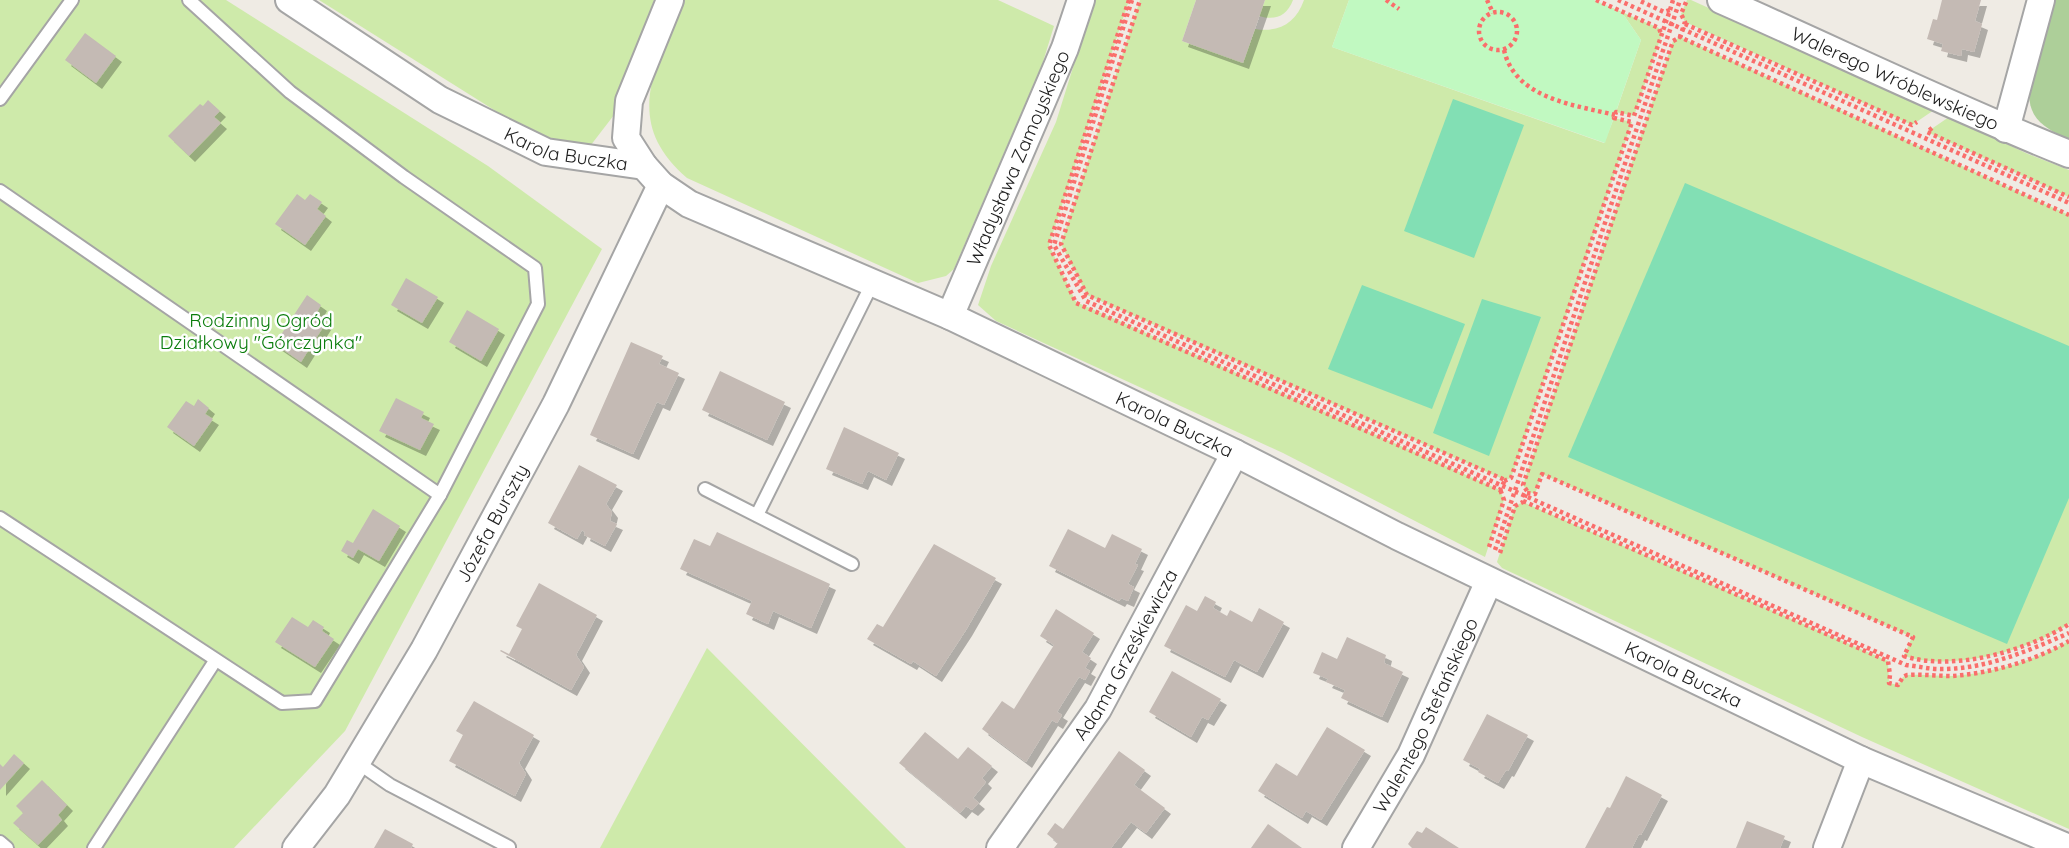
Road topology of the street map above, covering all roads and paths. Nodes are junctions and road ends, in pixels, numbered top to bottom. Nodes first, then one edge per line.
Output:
1 (72, 0) edge
2 (189, 0) edge
3 (289, 0) edge
4 (670, 0) edge
5 (1081, 0) edge
6 (1130, 0) edge
7 (1140, 0) edge
8 (1386, 0) edge
9 (1487, 0) edge
10 (1596, 0) edge
11 (1618, 0) edge
12 (1638, 0) edge
13 (1674, 0) edge
14 (1680, 0) edge
15 (1687, 0) edge
16 (1721, 0) edge
17 (2041, 0) edge
18 (1399, 9) dead end
19 (1670, 10) junction
20 (1493, 13) junction
21 (1669, 21) junction
22 (1684, 28) junction
23 (1662, 34) junction
24 (1680, 37) junction
25 (1504, 50) junction
26 (0, 99) edge
27 (1615, 115) junction
28 (1640, 122) junction
29 (2006, 129) junction
30 (2069, 154) edge
31 (652, 175) junction
32 (0, 191) edge
33 (2069, 203) edge
34 (2069, 215) edge
35 (873, 282) junction
36 (950, 316) junction
37 (1235, 453) junction
38 (1502, 485) junction
39 (705, 489) dead end
40 (1514, 491) junction
41 (1526, 494) junction
42 (439, 495) junction
43 (1523, 502) junction
44 (757, 515) junction
45 (0, 518) edge
46 (852, 564) dead end
47 (1490, 570) junction
48 (2069, 624) edge
49 (2069, 633) edge
50 (2069, 641) edge
51 (215, 661) junction
52 (1861, 760) junction
53 (357, 762) junction
54 (0, 842) edge
55 (509, 847) edge
56 (7, 848) edge
57 (94, 848) edge
58 (296, 848) edge
59 (1000, 848) edge
60 (1356, 848) edge
61 (1827, 848) edge
62 (2069, 848) edge

1 - 26 lane
2 - 42 lane
3 - 31 street, Karola Buczka
4 - 31 street
5 - 36 street, Władysława Zamoyskiego
6 - 38 path
6 - 38 path
7 - 38 path
8 - 18 path
9 - 20 path
10 - 23 path
11 - 21 path
12 - 19 path
13 - 19 path
14 - 21 path
15 - 22 path
16 - 29 street, Walerego Wróblewskiego
17 - 29 street
19 - 21 path
20 - 25 path
20 - 25 path
21 - 22 path
21 - 23 path
21 - 28 path
22 - 24 path
22 - 33 path
23 - 27 path
24 - 34 path
24 - 41 path
25 - 27 path
27 - 28 path
27 - 38 path
28 - 40 path
29 - 30 street, Walerego Wróblewskiego
31 - 35 street, Karola Buczka
31 - 53 street, Józefa Burszty
32 - 42 lane
35 - 36 street, Karola Buczka
35 - 44 lane
36 - 37 street, Karola Buczka
37 - 47 street, Karola Buczka
37 - 59 street, Adama Grześkiewicza
38 - 40 path
38 - 47 path
39 - 44 lane
40 - 41 path
40 - 47 path
41 - 43 path
41 - 48 path
41 - 49 path
42 - 51 lane
43 - 47 path
43 - 50 path
44 - 46 lane
45 - 51 lane
47 - 52 street, Karola Buczka
47 - 60 street, Walentego Stefańskiego
51 - 57 lane
52 - 61 street
52 - 62 street, Karola Buczka
53 - 55 lane
53 - 58 street, Józefa Burszty
54 - 56 lane

